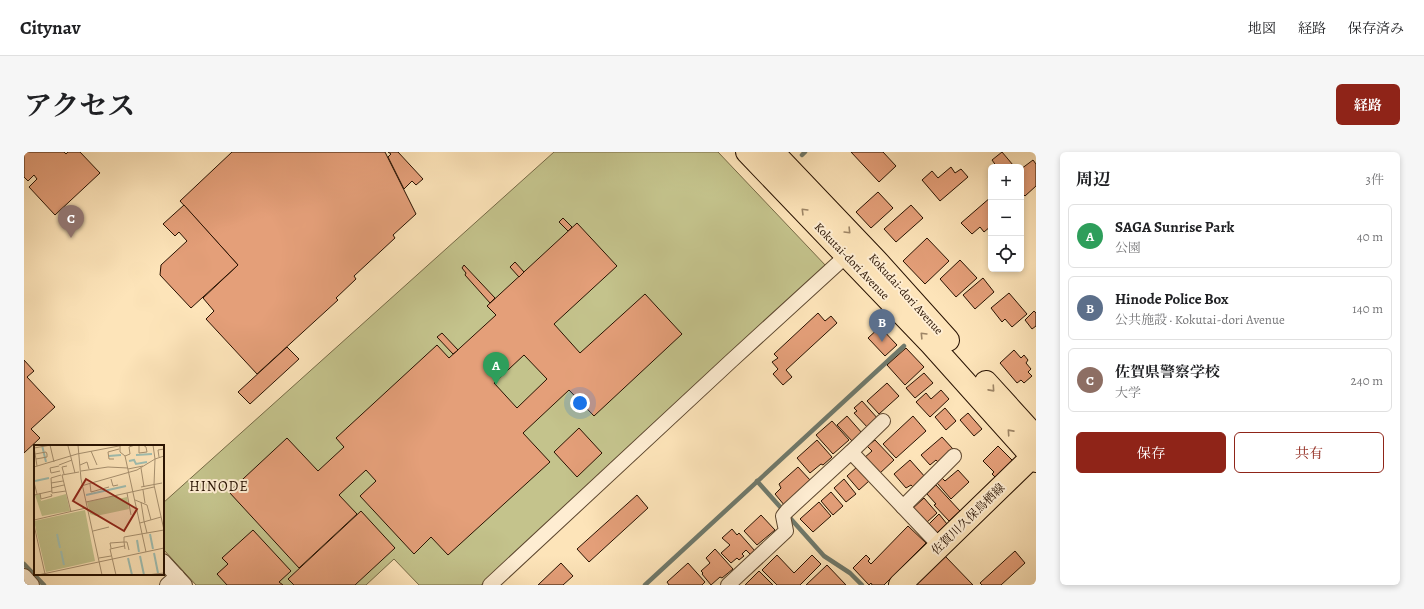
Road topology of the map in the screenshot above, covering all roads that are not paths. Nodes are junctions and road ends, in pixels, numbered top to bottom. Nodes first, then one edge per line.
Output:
1 (747, 152) edge
2 (773, 152) edge
3 (847, 255) junction
4 (883, 421) dead end
5 (851, 452) junction
6 (1035, 452) edge
7 (954, 456) dead end
8 (903, 507) junction
9 (940, 546) junction
10 (164, 562) edge
11 (24, 576) edge
12 (177, 582) edge
13 (32, 585) edge
14 (490, 585) edge
15 (728, 585) edge
16 (900, 585) edge

3 -> 1 main road, Kokutai-dori Avenue
2 -> 6 main road, Kokudai-dori Avenue
6 -> 3 main road, Kokutai-dori Avenue
3 - 14 street
4 - 5 street
5 - 8 street
5 - 15 street
6 - 9 main road, 佐賀川久保鳥栖線
7 - 8 street
8 - 9 street
9 - 16 main road, 佐賀川久保鳥栖線
10 - 12 street
11 - 13 street

